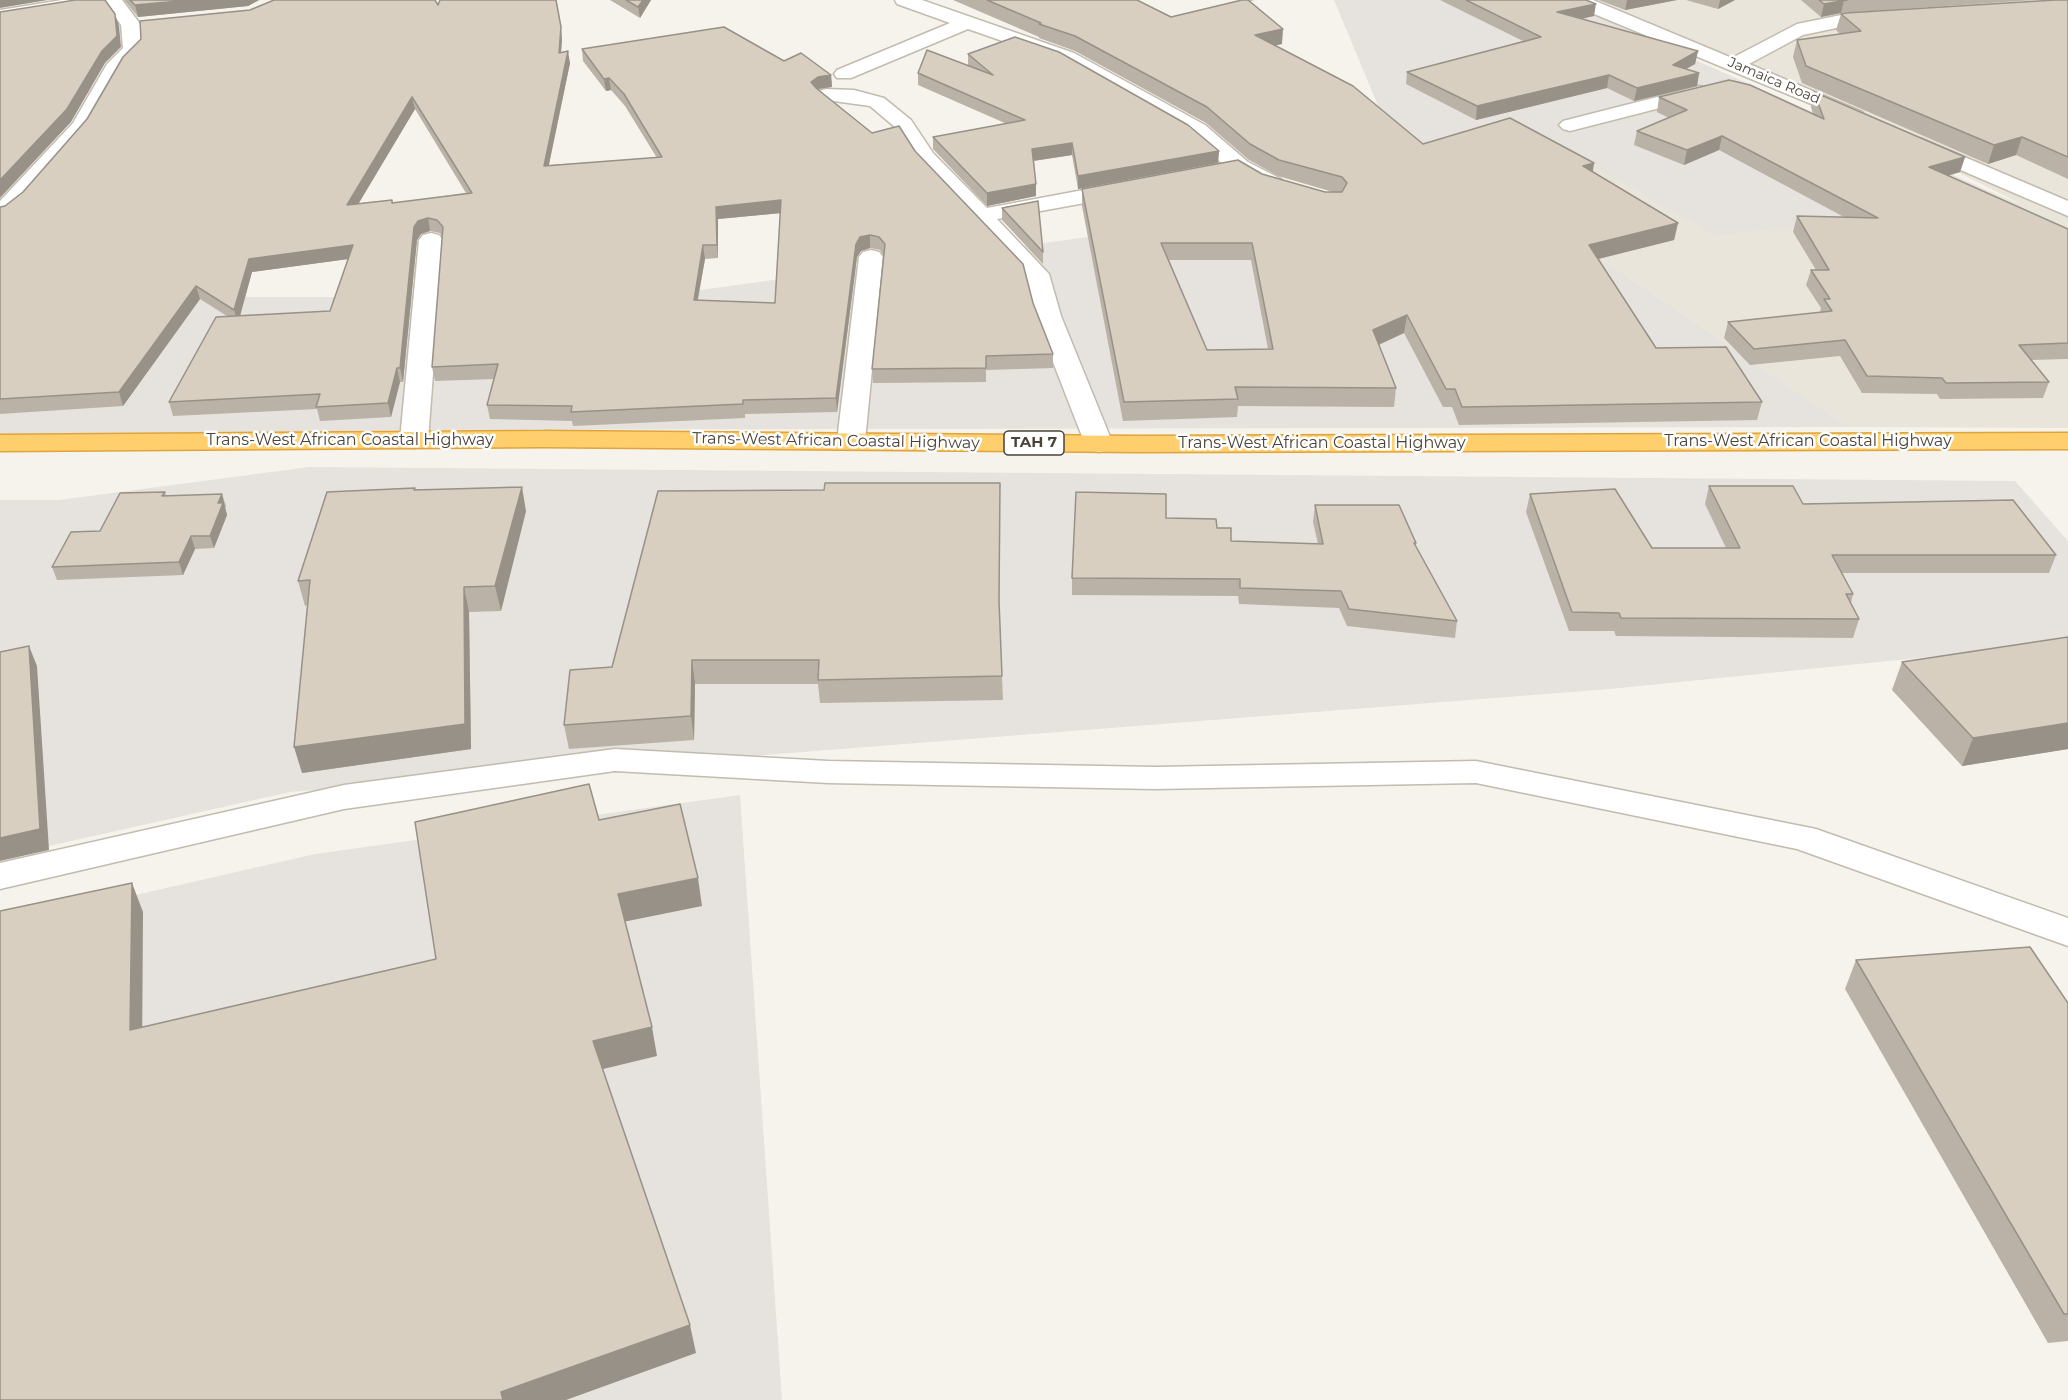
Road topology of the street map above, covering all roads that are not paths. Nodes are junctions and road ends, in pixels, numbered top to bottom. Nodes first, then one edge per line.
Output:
1 (904, 0) edge
2 (1577, 0) edge
3 (0, 16) edge
4 (1898, 18) edge
5 (155, 22) edge
6 (968, 22) junction
7 (131, 25) junction
8 (1735, 64) junction
9 (844, 74) dead end
10 (1763, 77) junction
11 (826, 95) edge
12 (1870, 123) edge
13 (1569, 125) dead end
14 (1903, 137) edge
15 (1240, 167) junction
16 (1217, 172) edge
17 (1147, 185) edge
18 (1290, 189) edge
19 (2068, 209) edge
20 (0, 213) edge
21 (984, 215) junction
22 (431, 240) edge
23 (871, 257) dead end
24 (414, 440) junction
25 (851, 441) junction
26 (2068, 441) edge
27 (0, 443) edge
28 (1099, 444) junction
29 (0, 876) edge
30 (2068, 932) edge

1 - 6 street
2 - 8 street, Jamaica Road
3 - 7 street
4 - 8 street
5 - 7 street
6 - 9 street
6 - 15 street
7 - 20 street
8 - 10 street, Jamaica Road
10 - 12 street, Jamaica Road
10 - 13 street
11 - 21 street
14 - 19 street
15 - 16 street
15 - 18 street
17 - 21 street
21 - 28 street
22 - 24 street
23 - 25 street
24 - 25 highway, Trans-West African Coastal Highway / TAH 7
24 - 27 highway, Trans-West African Coastal Highway / TAH 7
25 - 28 highway, Trans-West African Coastal Highway / TAH 7
26 - 28 highway, Trans-West African Coastal Highway / TAH 7
29 - 30 street

